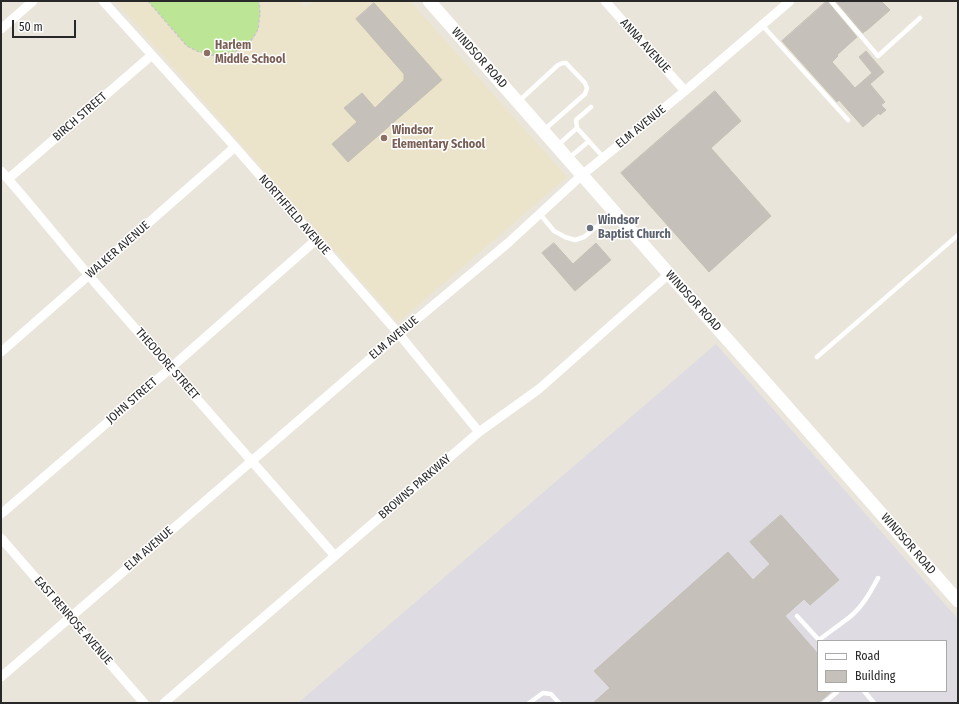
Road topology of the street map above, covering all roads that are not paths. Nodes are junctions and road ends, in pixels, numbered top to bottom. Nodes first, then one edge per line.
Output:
1 (33, 1) edge
2 (103, 1) edge
3 (428, 1) edge
4 (605, 1) edge
5 (831, 1) edge
6 (783, 3) edge
7 (920, 18) dead end
8 (762, 25) junction
9 (1, 29) edge
10 (152, 55) junction
11 (685, 91) junction
12 (518, 102) junction
13 (590, 107) dead end
14 (848, 120) dead end
15 (577, 128) junction
16 (543, 131) junction
17 (589, 142) junction
18 (556, 146) junction
19 (235, 147) junction
20 (604, 158) junction
21 (568, 159) junction
22 (1, 171) edge
23 (582, 175) junction
24 (8, 179) junction
25 (614, 212) junction
26 (540, 214) junction
27 (958, 235) edge
28 (316, 240) junction
29 (669, 274) junction
30 (89, 275) junction
31 (398, 334) junction
32 (1, 352) edge
33 (817, 357) dead end
34 (170, 368) junction
35 (479, 432) junction
36 (252, 460) junction
37 (1, 514) edge
38 (1, 538) edge
39 (335, 556) junction
40 (878, 578) dead end
41 (958, 601) edge
42 (797, 616) dead end
43 (70, 618) junction
44 (818, 640) edge
45 (820, 640) edge
46 (1, 677) edge
47 (837, 692) edge
48 (865, 692) edge
49 (144, 703) edge
50 (164, 703) edge
51 (529, 703) edge
52 (559, 703) edge
53 (824, 703) edge
54 (874, 703) edge

1 - 9 street
2 - 10 street, NORTHFIELD AVENUE
3 - 12 street, WINDSOR ROAD
4 - 11 street, ANNA AVENUE
5 - 7 lane
6 - 8 street, ELM AVENUE
8 - 11 street, ELM AVENUE
8 - 14 lane
10 - 19 street, NORTHFIELD AVENUE
10 - 24 street, BIRCH STREET
11 - 20 street, ELM AVENUE
12 - 16 street, WINDSOR ROAD
12 - 16 lane
13 - 15 lane
15 - 17 lane
15 - 18 lane
16 - 18 street, WINDSOR ROAD
17 - 20 lane
17 - 21 lane
18 - 21 street, WINDSOR ROAD
19 - 28 street, NORTHFIELD AVENUE
19 - 30 street, WALKER AVENUE
20 - 23 street, ELM AVENUE
21 - 23 street, WINDSOR ROAD
22 - 24 street, THEODORE STREET
23 - 25 street, WINDSOR ROAD
23 - 26 street, ELM AVENUE
24 - 30 street, THEODORE STREET
25 - 26 lane
25 - 29 street, WINDSOR ROAD
26 - 31 street, ELM AVENUE
27 - 33 lane
28 - 31 street, NORTHFIELD AVENUE
28 - 34 street, JOHN STREET
29 - 35 street, BROWNS PARKWAY
29 - 41 street, WINDSOR ROAD
30 - 32 street, WALKER AVENUE
30 - 34 street, THEODORE STREET
31 - 35 street, NORTHFIELD AVENUE
31 - 36 street, ELM AVENUE
34 - 36 street, THEODORE STREET
34 - 37 street, JOHN STREET
35 - 39 street, BROWNS PARKWAY
36 - 39 street, THEODORE STREET
36 - 43 street, ELM AVENUE
38 - 43 street, EAST RENROSE AVENUE
39 - 50 street, BROWNS PARKWAY
40 - 45 lane
42 - 44 lane
43 - 46 street, ELM AVENUE
43 - 49 street, EAST RENROSE AVENUE
47 - 53 lane
48 - 54 lane
51 - 52 lane

